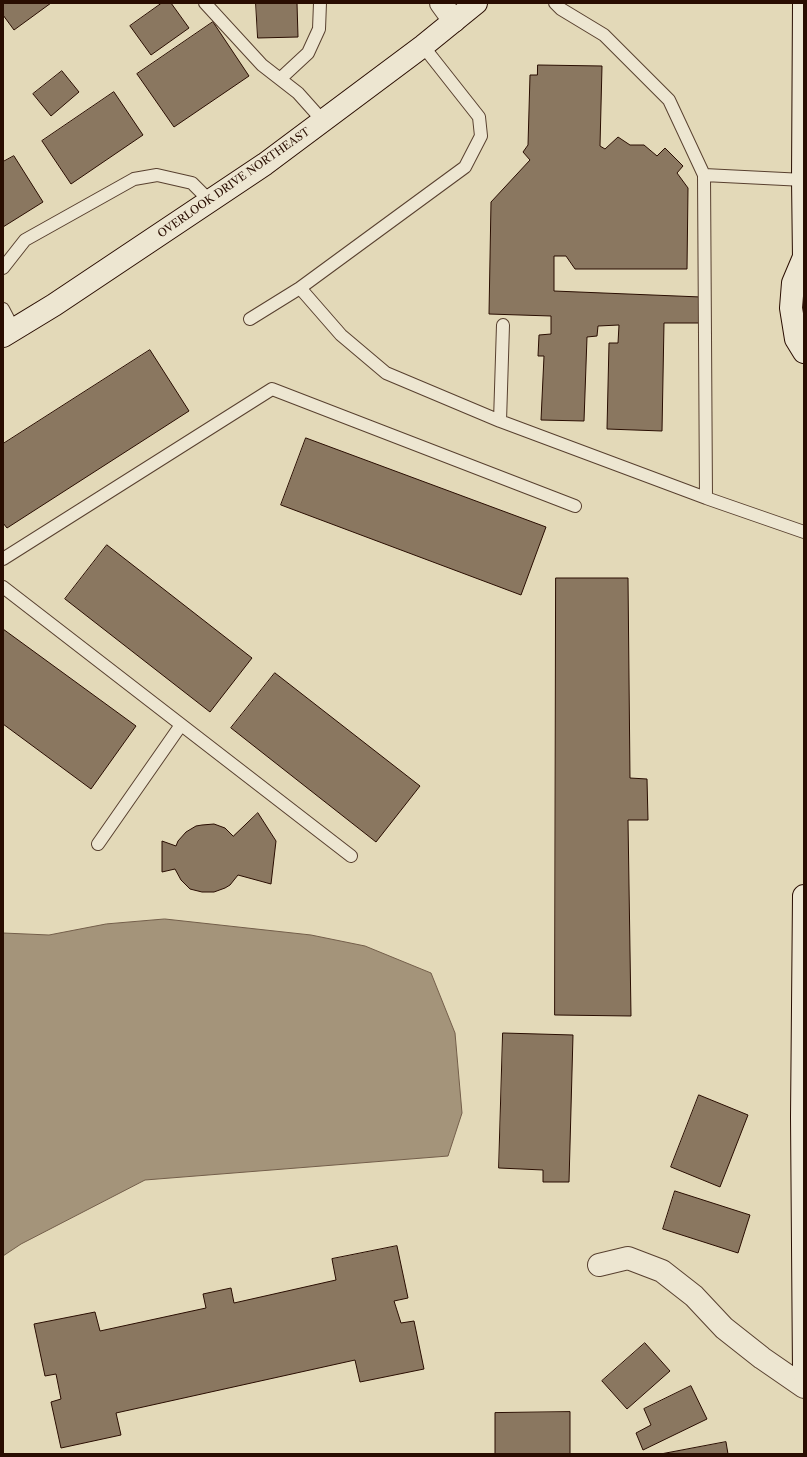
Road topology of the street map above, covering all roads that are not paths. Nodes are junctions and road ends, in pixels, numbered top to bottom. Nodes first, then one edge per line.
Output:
1 (205, 3) edge
2 (320, 3) edge
3 (441, 3) edge
4 (476, 3) edge
5 (555, 3) edge
6 (804, 3) edge
7 (454, 21) junction
8 (423, 46) junction
9 (280, 79) junction
10 (323, 121) junction
11 (704, 175) junction
12 (803, 179) edge
13 (210, 201) junction
14 (804, 258) edge
15 (3, 268) edge
16 (300, 288) junction
17 (3, 309) edge
18 (250, 319) dead end
19 (503, 325) dead end
20 (8, 333) edge
21 (804, 352) edge
22 (500, 421) junction
23 (706, 498) junction
24 (575, 506) dead end
25 (804, 532) edge
26 (3, 559) edge
27 (3, 587) edge
28 (181, 725) junction
29 (98, 844) dead end
30 (350, 856) dead end
31 (804, 896) edge
32 (804, 915) edge
33 (599, 1265) dead end
34 (804, 1373) edge
35 (804, 1387) edge

1 - 9 lane
2 - 9 lane
3 - 7 street
4 - 7 street, OVERLOOK DRIVE NORTHEAST
5 - 11 lane
6 - 12 street
7 - 8 street, OVERLOOK DRIVE NORTHEAST
8 - 10 street, OVERLOOK DRIVE NORTHEAST
8 - 16 lane
9 - 10 lane
10 - 13 street, OVERLOOK DRIVE NORTHEAST
11 - 12 lane
11 - 23 lane
12 - 14 street
13 - 15 lane
13 - 20 street, OVERLOOK DRIVE NORTHEAST
14 - 21 street
16 - 18 lane
16 - 22 lane
17 - 20 lane
19 - 22 lane
22 - 23 lane
23 - 25 lane
24 - 26 lane
27 - 28 lane
28 - 29 lane
28 - 30 lane
31 - 32 street
32 - 34 street
33 - 35 street

